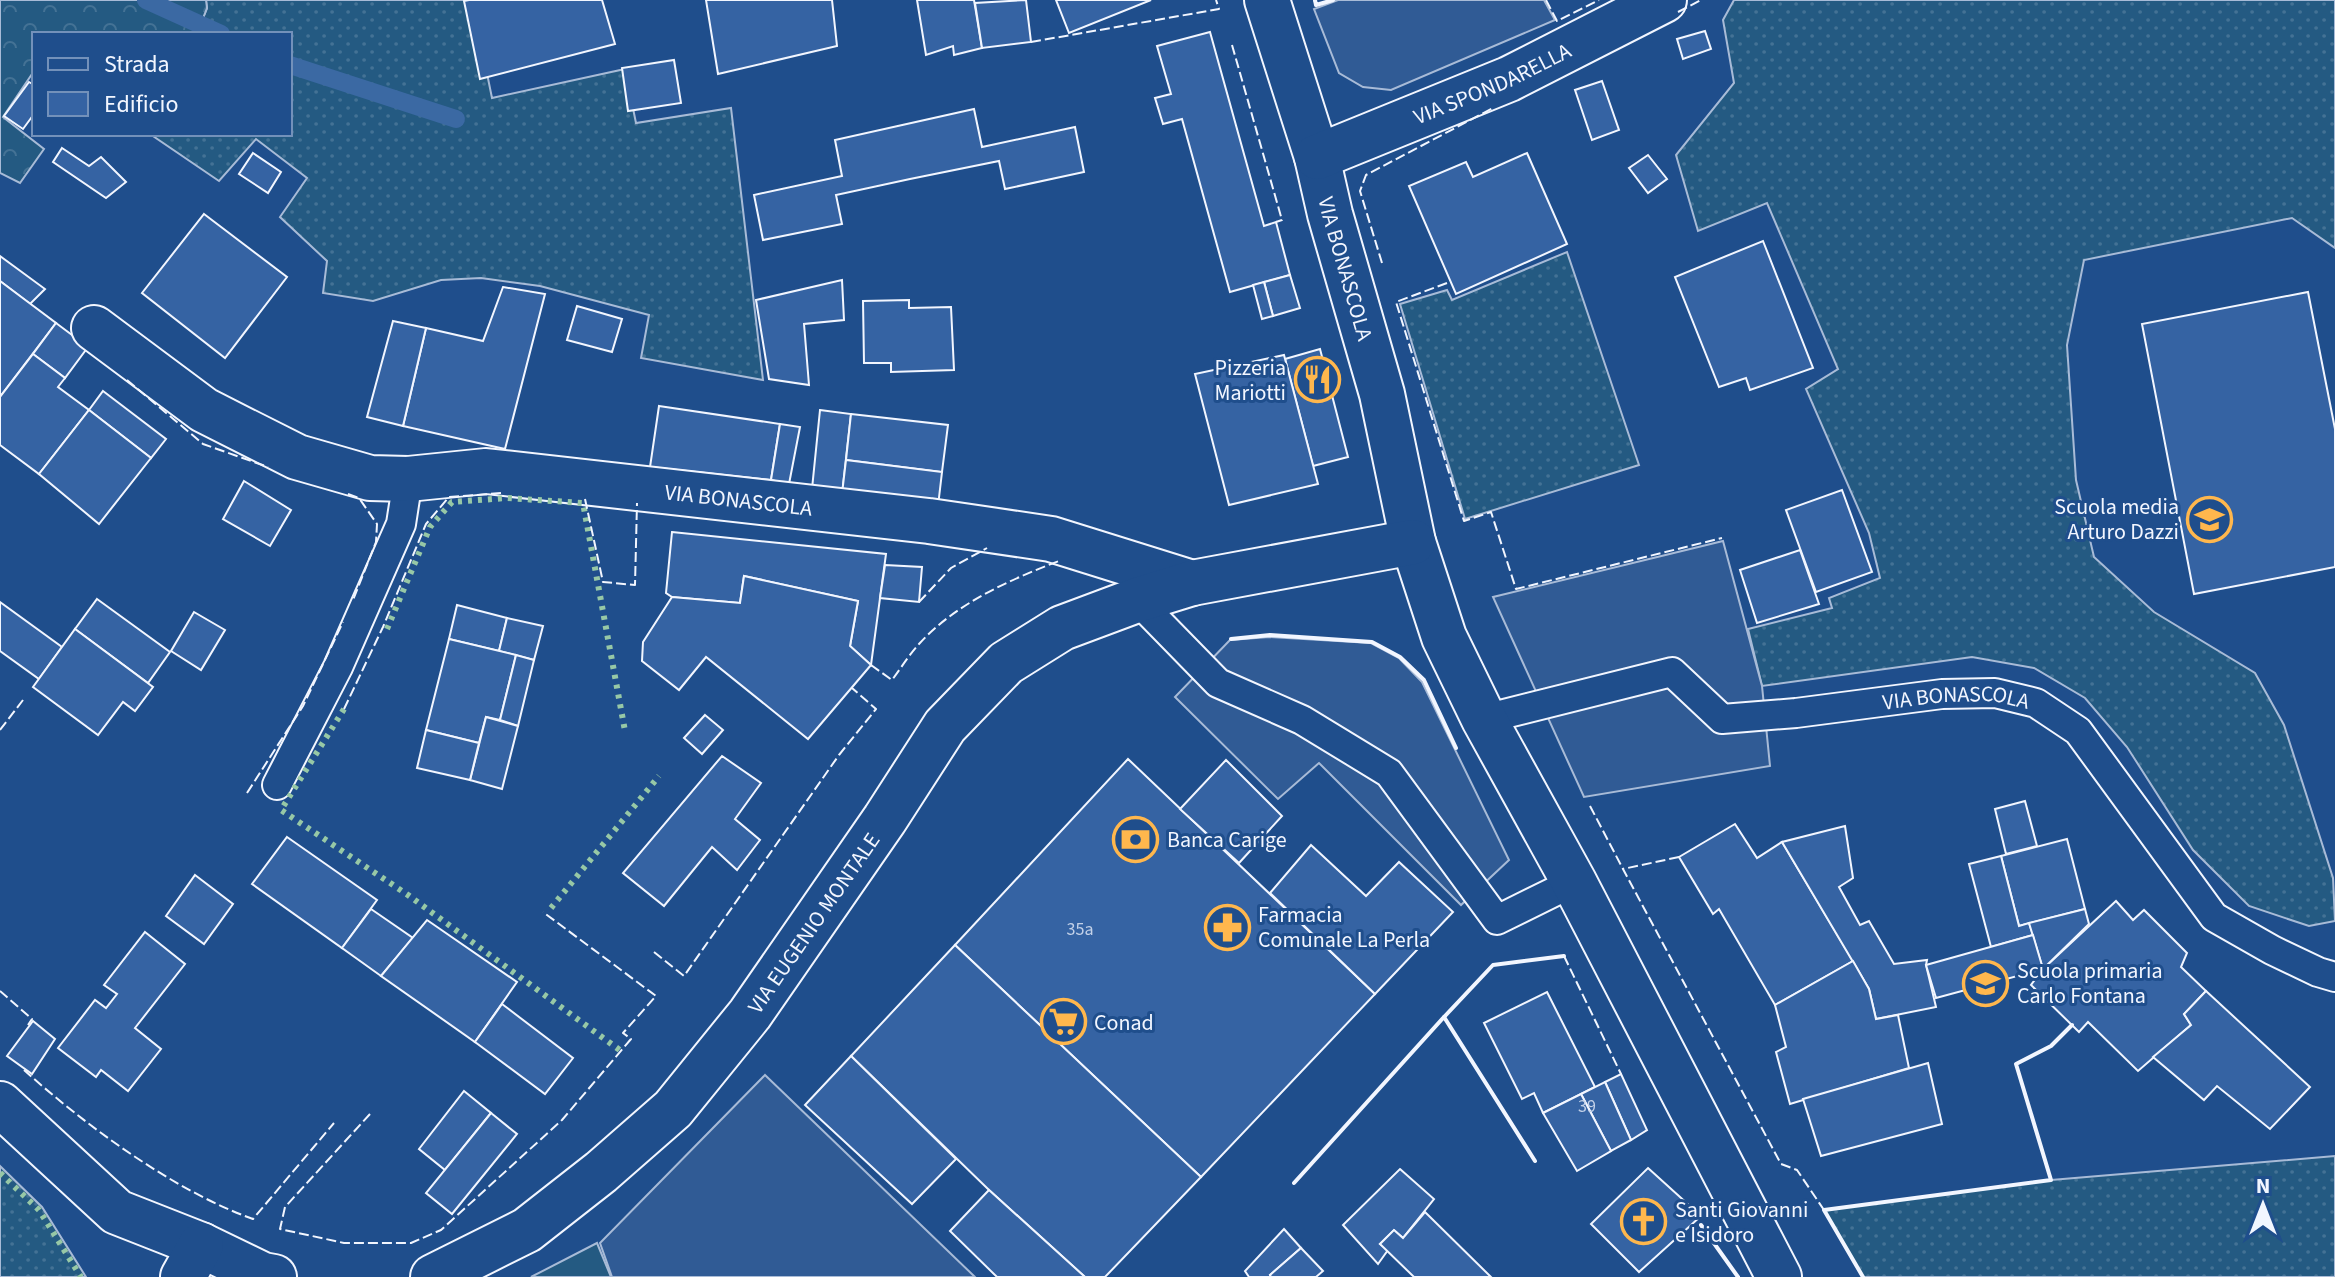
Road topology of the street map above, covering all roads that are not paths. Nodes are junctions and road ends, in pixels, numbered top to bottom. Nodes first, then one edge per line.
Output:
1 (1267, 0) edge
2 (1664, 0) edge
3 (1317, 157) junction
4 (94, 328) dead end
5 (408, 479) junction
6 (1413, 542) junction
7 (1192, 583) junction
8 (1137, 600) junction
9 (1484, 719) junction
10 (277, 785) dead end
11 (1574, 882) junction
12 (2335, 977) edge
13 (0, 1104) edge
14 (192, 1261) edge
15 (274, 1277) edge
16 (433, 1277) edge
17 (1779, 1277) edge

1 - 3 street, VIA BONASCOLA
2 - 3 street, VIA SPONDARELLA
3 - 6 street, VIA BONASCOLA
4 - 5 street, VIA BONASCOLA
5 - 7 street, VIA BONASCOLA
5 - 10 lane
6 - 7 street, VIA BONASCOLA
6 - 9 street, VIA BONASCOLA
7 - 8 street, VIA EUGENIO MONTALE
8 - 11 lane
8 - 16 street, VIA EUGENIO MONTALE
9 - 11 street, VIA BONASCOLA
9 - 12 lane, VIA BONASCOLA
11 - 17 street, VIA BONASCOLA
13 - 14 street
14 - 15 street

